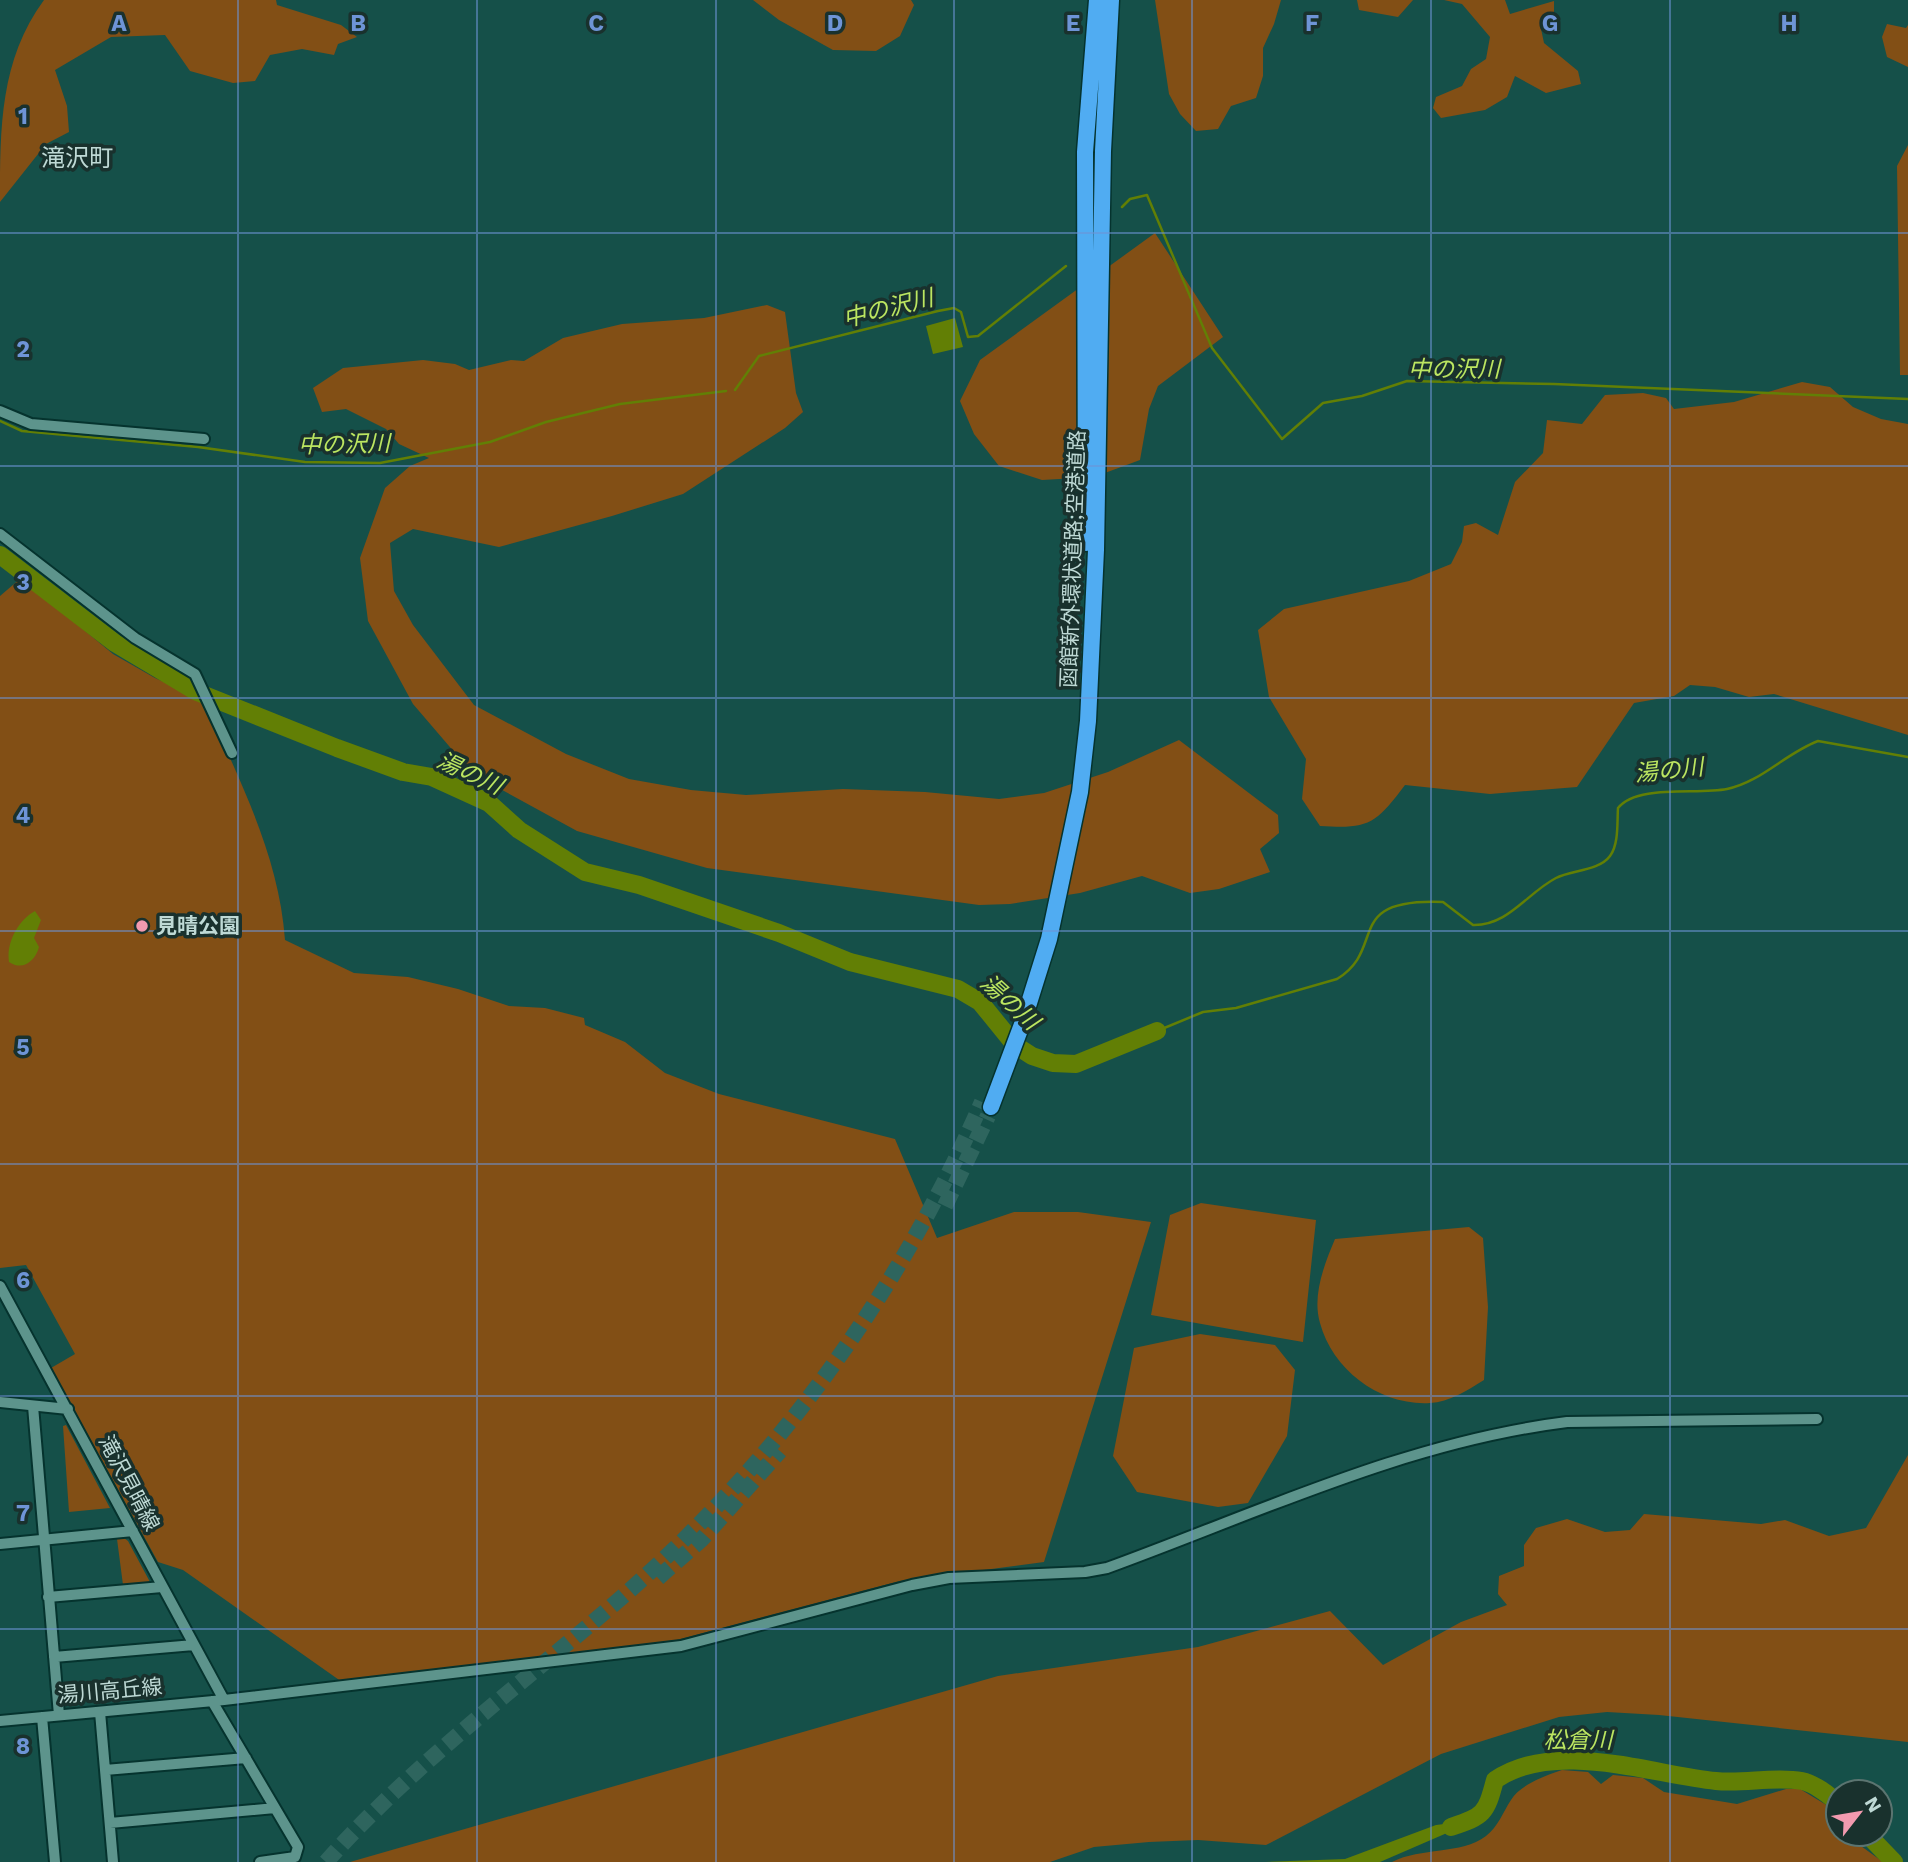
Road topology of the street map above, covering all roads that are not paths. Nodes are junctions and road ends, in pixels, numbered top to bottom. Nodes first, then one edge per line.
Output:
1 (1097, 0) edge
2 (1111, 0) edge
3 (0, 411) edge
4 (204, 439) dead end
5 (0, 534) edge
6 (232, 753) dead end
7 (1020, 1017) junction
8 (986, 1105) tunnel mouth
9 (0, 1286) edge
10 (0, 1402) edge
11 (33, 1406) junction
12 (68, 1409) junction
13 (1817, 1419) dead end
14 (133, 1531) junction
15 (43, 1540) junction
16 (0, 1544) edge
17 (162, 1587) junction
18 (48, 1597) junction
19 (194, 1645) junction
20 (54, 1657) junction
21 (218, 1700) junction
22 (0, 1711) edge
23 (100, 1712) junction
24 (59, 1715) junction
25 (42, 1717) junction
26 (0, 1721) edge
27 (246, 1758) junction
28 (105, 1770) junction
29 (275, 1808) junction
30 (110, 1823) junction
31 (55, 1862) edge
32 (113, 1862) edge
33 (260, 1862) edge

1 - 7 highway, 函館新外環状道路;空港道路
2 - 7 highway, 函館新外環状道路;空港道路
3 - 4 street
5 - 6 street
7 - 8 highway, 函館新外環状道路;空港道路
9 - 12 street, 滝沢見晴線
10 - 11 street
11 - 12 street
11 - 15 street
12 - 14 street, 滝沢見晴線
13 - 21 street, 湯川高丘線
14 - 15 street
14 - 17 street, 滝沢見晴線
15 - 16 street
15 - 18 street
17 - 18 street
17 - 19 street, 滝沢見晴線
18 - 20 street
19 - 20 street
19 - 21 street, 滝沢見晴線
20 - 24 street
21 - 23 street, 湯川高丘線
21 - 27 street, 滝沢見晴線
22 - 26 street
23 - 24 street, 湯川高丘線
23 - 28 street
24 - 25 street, 湯川高丘線
25 - 26 street, 湯川高丘線
25 - 31 street
27 - 28 street
27 - 29 street, 滝沢見晴線
28 - 30 street
29 - 30 street
29 - 33 street, 滝沢見晴線
30 - 32 street

